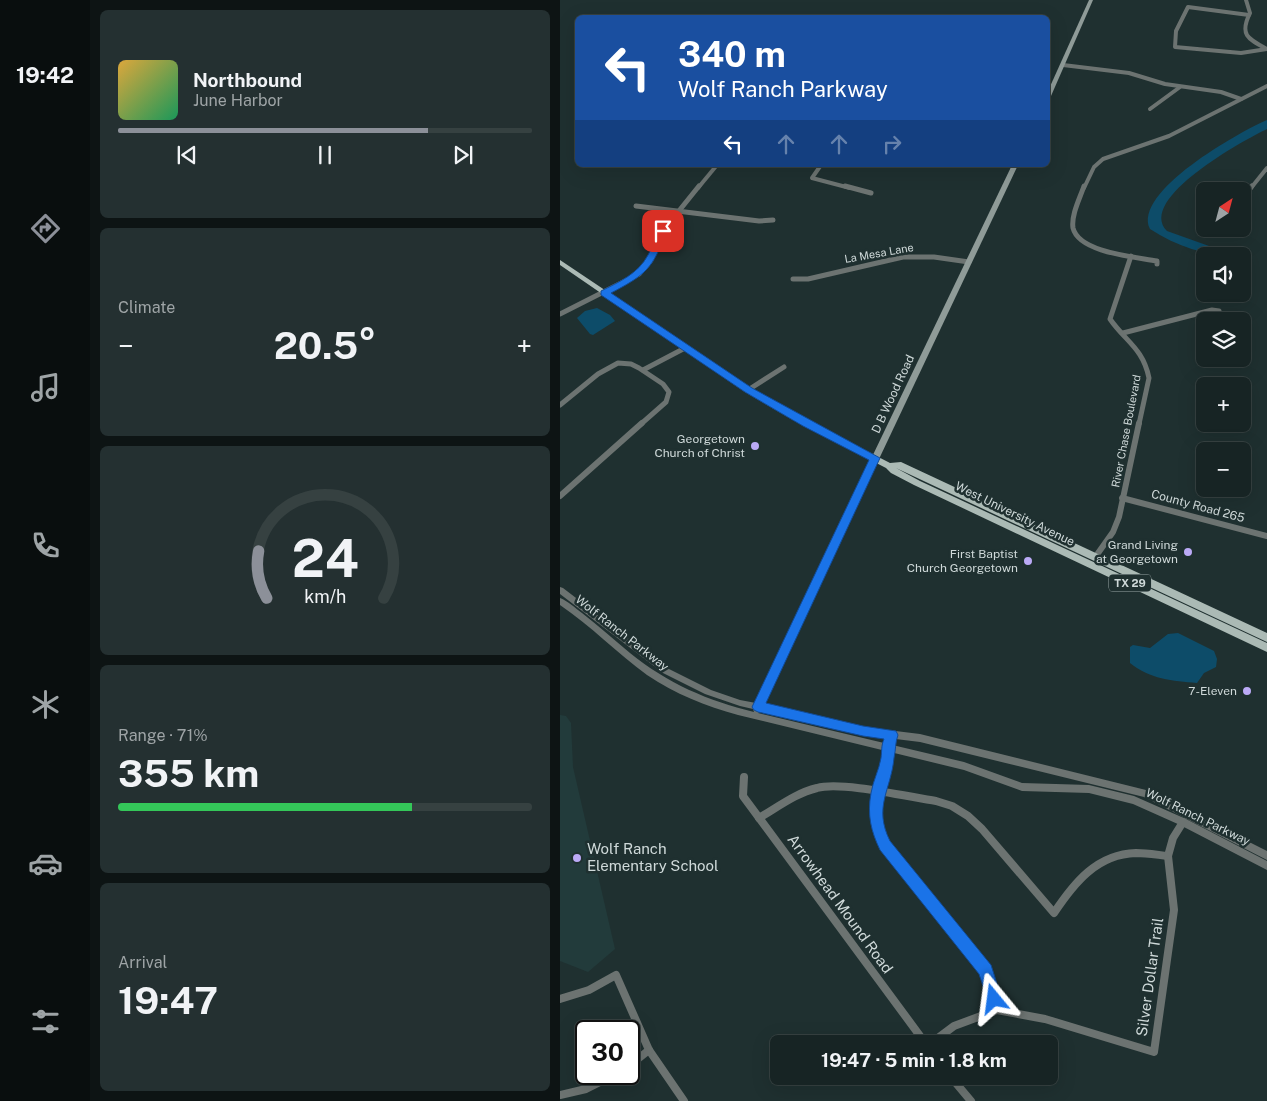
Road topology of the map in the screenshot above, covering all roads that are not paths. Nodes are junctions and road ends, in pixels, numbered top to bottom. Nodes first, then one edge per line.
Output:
1 (1090, 0) edge
2 (1244, 0) edge
3 (1249, 14) junction
4 (1267, 49) edge
5 (1063, 65) junction
6 (1267, 86) edge
7 (1180, 87) junction
8 (1050, 92) edge
9 (1241, 99) junction
10 (1150, 109) dead end
11 (715, 167) edge
12 (820, 167) edge
13 (1013, 167) edge
14 (1267, 168) edge
15 (1251, 188) edge
16 (871, 193) dead end
17 (636, 206) dead end
18 (678, 212) junction
19 (773, 220) dead end
20 (1131, 256) junction
21 (560, 262) edge
22 (969, 262) junction
23 (1157, 264) dead end
24 (794, 279) dead end
25 (605, 293) junction
26 (1219, 311) dead end
27 (561, 312) edge
28 (1123, 333) junction
29 (685, 348) junction
30 (784, 367) dead end
31 (643, 370) junction
32 (748, 390) junction
33 (560, 405) edge
34 (875, 458) junction
35 (889, 466) junction
36 (560, 496) edge
37 (1122, 498) junction
38 (1267, 536) edge
39 (1053, 547) junction
40 (1096, 556) junction
41 (1122, 580) junction
42 (1164, 590) junction
43 (561, 592) edge
44 (560, 602) edge
45 (1267, 638) edge
46 (1267, 648) edge
47 (756, 711) junction
48 (892, 735) junction
49 (888, 746) junction
50 (744, 778) dead end
51 (878, 793) junction
52 (759, 818) junction
53 (1185, 818) junction
54 (1168, 856) junction
55 (1267, 856) edge
56 (1267, 866) edge
57 (560, 999) edge
58 (997, 1010) junction
59 (919, 1035) edge
60 (942, 1035) edge
61 (649, 1050) junction
62 (640, 1057) edge
63 (594, 1085) edge
64 (958, 1085) edge
65 (560, 1095) edge
66 (684, 1101) edge
67 (971, 1101) edge

1 - 5 main road
2 - 3 street
3 - 4 street
3 - 4 street
5 - 7 street
5 - 8 main road
6 - 9 street
7 - 9 street
7 - 10 street
9 - 20 street
11 - 18 street
12 - 16 street
13 - 22 main road, D B Wood Road
14 - 15 street
17 - 18 street
18 - 19 street
18 - 25 street
20 - 23 street
20 - 28 street, River Chase Boulevard
21 - 25 main road, West University Avenue / TX 29
22 - 24 street, La Mesa Lane
22 - 34 main road, D B Wood Road
25 - 27 street
25 - 29 main road, West University Avenue / TX 29
26 - 28 street
28 - 37 street, River Chase Boulevard
29 - 31 street
29 - 32 main road, West University Avenue / TX 29
30 - 32 street
31 - 33 street
31 - 36 street
32 - 34 main road, West University Avenue / TX 29
34 - 35 main road, West University Avenue / TX 29
34 - 47 street, D B Wood Road
35 - 39 main road, West University Avenue / TX 29
35 - 40 main road, West University Avenue / TX 29
37 - 38 street, County Road 265
37 - 40 street, River Chase Boulevard
39 - 40 main road
39 - 41 main road, West University Avenue / TX 29
40 - 42 main road, West University Avenue / TX 29
41 - 42 main road
41 - 46 main road, West University Avenue / TX 29
42 - 45 main road, West University Avenue / TX 29
43 - 47 street, Wolf Ranch Parkway
44 - 47 street, Wolf Ranch Parkway
47 - 48 street, Wolf Ranch Parkway
47 - 49 street, Wolf Ranch Parkway
48 - 49 street
48 - 53 street, Wolf Ranch Parkway
49 - 51 street
49 - 53 street, Wolf Ranch Parkway
50 - 52 street, Arrowhead Mound Road
51 - 52 street
51 - 54 street
51 - 58 street
52 - 59 street, Arrowhead Mound Road
53 - 54 street, Silver Dollar Trail
53 - 55 street, Wolf Ranch Parkway
53 - 56 street, Wolf Ranch Parkway
54 - 58 street, Silver Dollar Trail
57 - 61 street
58 - 60 street, Silver Dollar Trail
61 - 62 street
61 - 66 street
63 - 65 street
64 - 67 street

